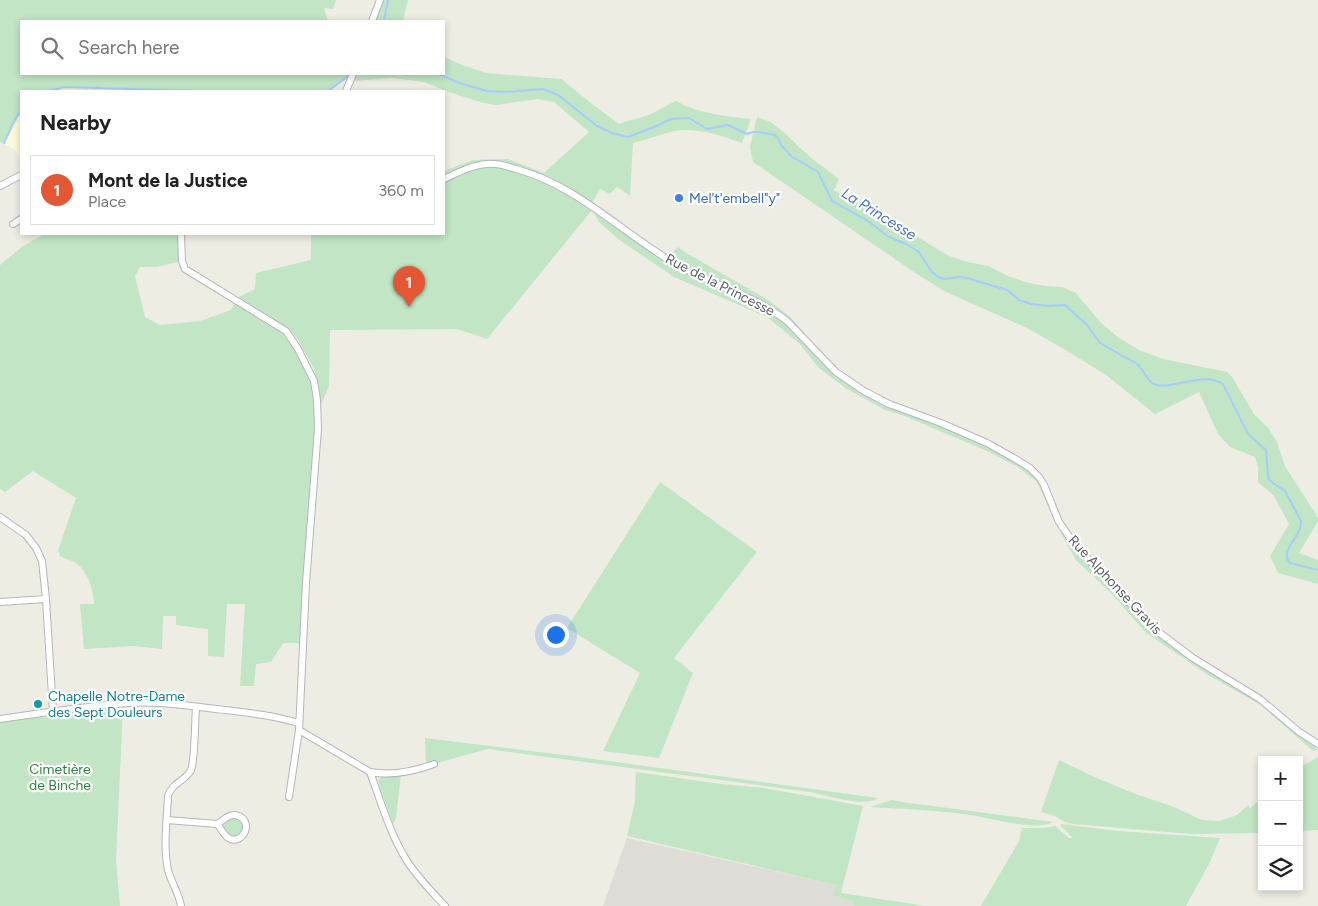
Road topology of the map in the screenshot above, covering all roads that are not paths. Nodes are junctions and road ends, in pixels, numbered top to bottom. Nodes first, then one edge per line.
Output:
1 (380, 0) edge
2 (372, 20) edge
3 (352, 77) edge
4 (346, 90) edge
5 (20, 176) edge
6 (445, 179) edge
7 (0, 186) edge
8 (20, 220) edge
9 (13, 224) dead end
10 (181, 235) edge
11 (1035, 473) joint
12 (0, 517) edge
13 (46, 599) junction
14 (0, 602) edge
15 (196, 707) junction
16 (53, 712) junction
17 (0, 719) edge
18 (298, 723) junction
19 (299, 730) junction
20 (1318, 744) edge
21 (434, 764) dead end
22 (370, 772) junction
23 (289, 797) dead end
24 (167, 820) junction
25 (217, 824) junction
26 (181, 906) edge
27 (445, 906) edge

1 - 2 street
3 - 4 street
5 - 7 street
6 - 11 street, Rue de la Princesse
8 - 9 street
10 - 18 street
11 - 20 street, Rue Alphonse Gravis
12 - 13 street
13 - 14 street
13 - 16 street
15 - 16 street
15 - 18 street
15 - 24 street
16 - 17 street
18 - 19 street
19 - 22 street
19 - 23 street
21 - 22 street
22 - 27 street
24 - 25 street
24 - 26 street
25 - 25 street

